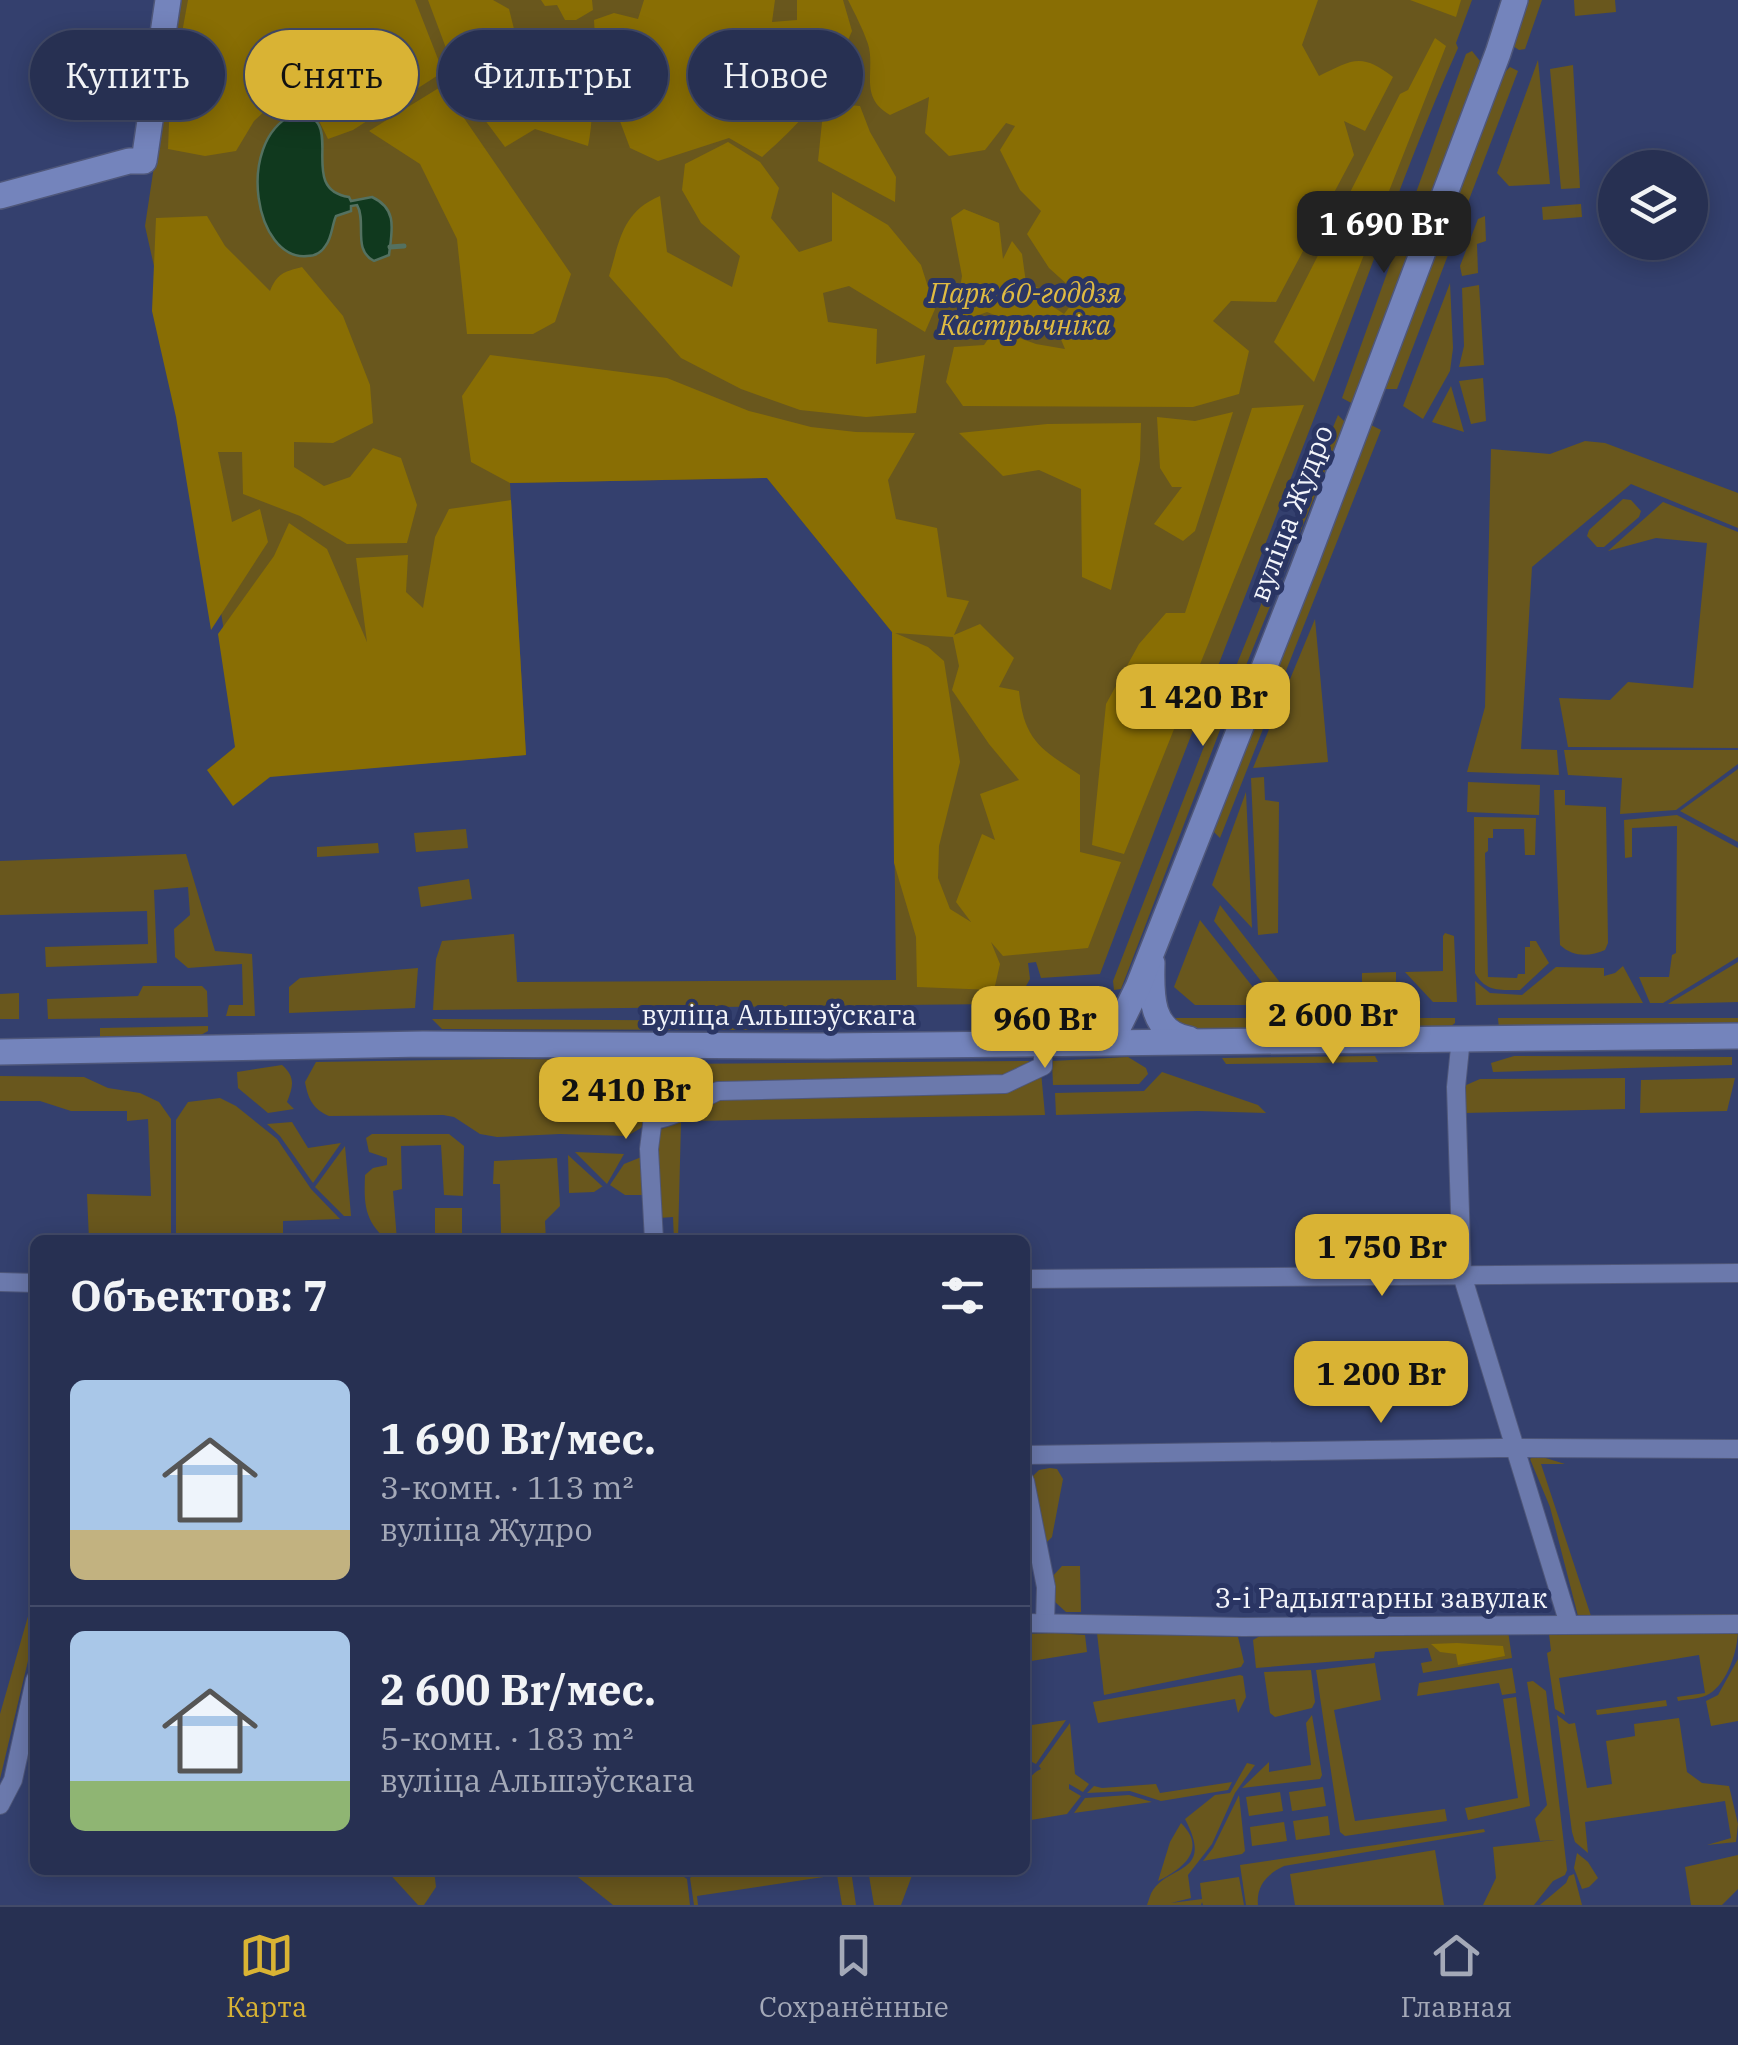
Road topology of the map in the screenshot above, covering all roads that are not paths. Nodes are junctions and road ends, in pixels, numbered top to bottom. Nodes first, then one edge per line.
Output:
1 (168, 0) edge
2 (1515, 0) edge
3 (0, 196) edge
4 (1153, 948) junction
5 (1738, 1036) edge
6 (1461, 1038) junction
7 (1204, 1041) junction
8 (1111, 1042) junction
9 (1043, 1043) junction
10 (662, 1046) junction
11 (0, 1052) edge
12 (652, 1120) junction
13 (654, 1235) edge
14 (1738, 1273) edge
15 (1462, 1275) junction
16 (1030, 1279) edge
17 (0, 1282) edge
18 (30, 1283) edge
19 (1514, 1449) junction
20 (1738, 1449) edge
21 (1030, 1454) edge
22 (1030, 1506) edge
23 (1030, 1623) edge
24 (1045, 1623) junction
25 (1569, 1624) junction
26 (1738, 1624) edge
27 (30, 1703) edge
28 (1, 1804) edge

1 - 3 main road
2 - 4 main road, вуліца Жудро
4 - 7 main road
4 - 8 main road, вуліца Жудро
5 - 6 main road, вуліца Альшэўскага
6 - 7 main road, вуліца Альшэўскага
6 - 15 street
7 - 8 main road, вуліца Альшэўскага
8 - 9 main road, вуліца Альшэўскага
9 - 10 main road, вуліца Альшэўскага
9 - 12 street
10 - 11 main road, вуліца Альшэўскага
10 - 12 street
12 - 13 street
14 - 15 street
15 - 16 street
15 - 19 street
17 - 18 street
19 - 20 street
19 - 21 street
19 - 25 street
22 - 24 street
23 - 24 street, 3-і Радыятарны завулак
24 - 25 street, 3-і Радыятарны завулак
25 - 26 street, 3-і Радыятарны завулак
27 - 28 street

